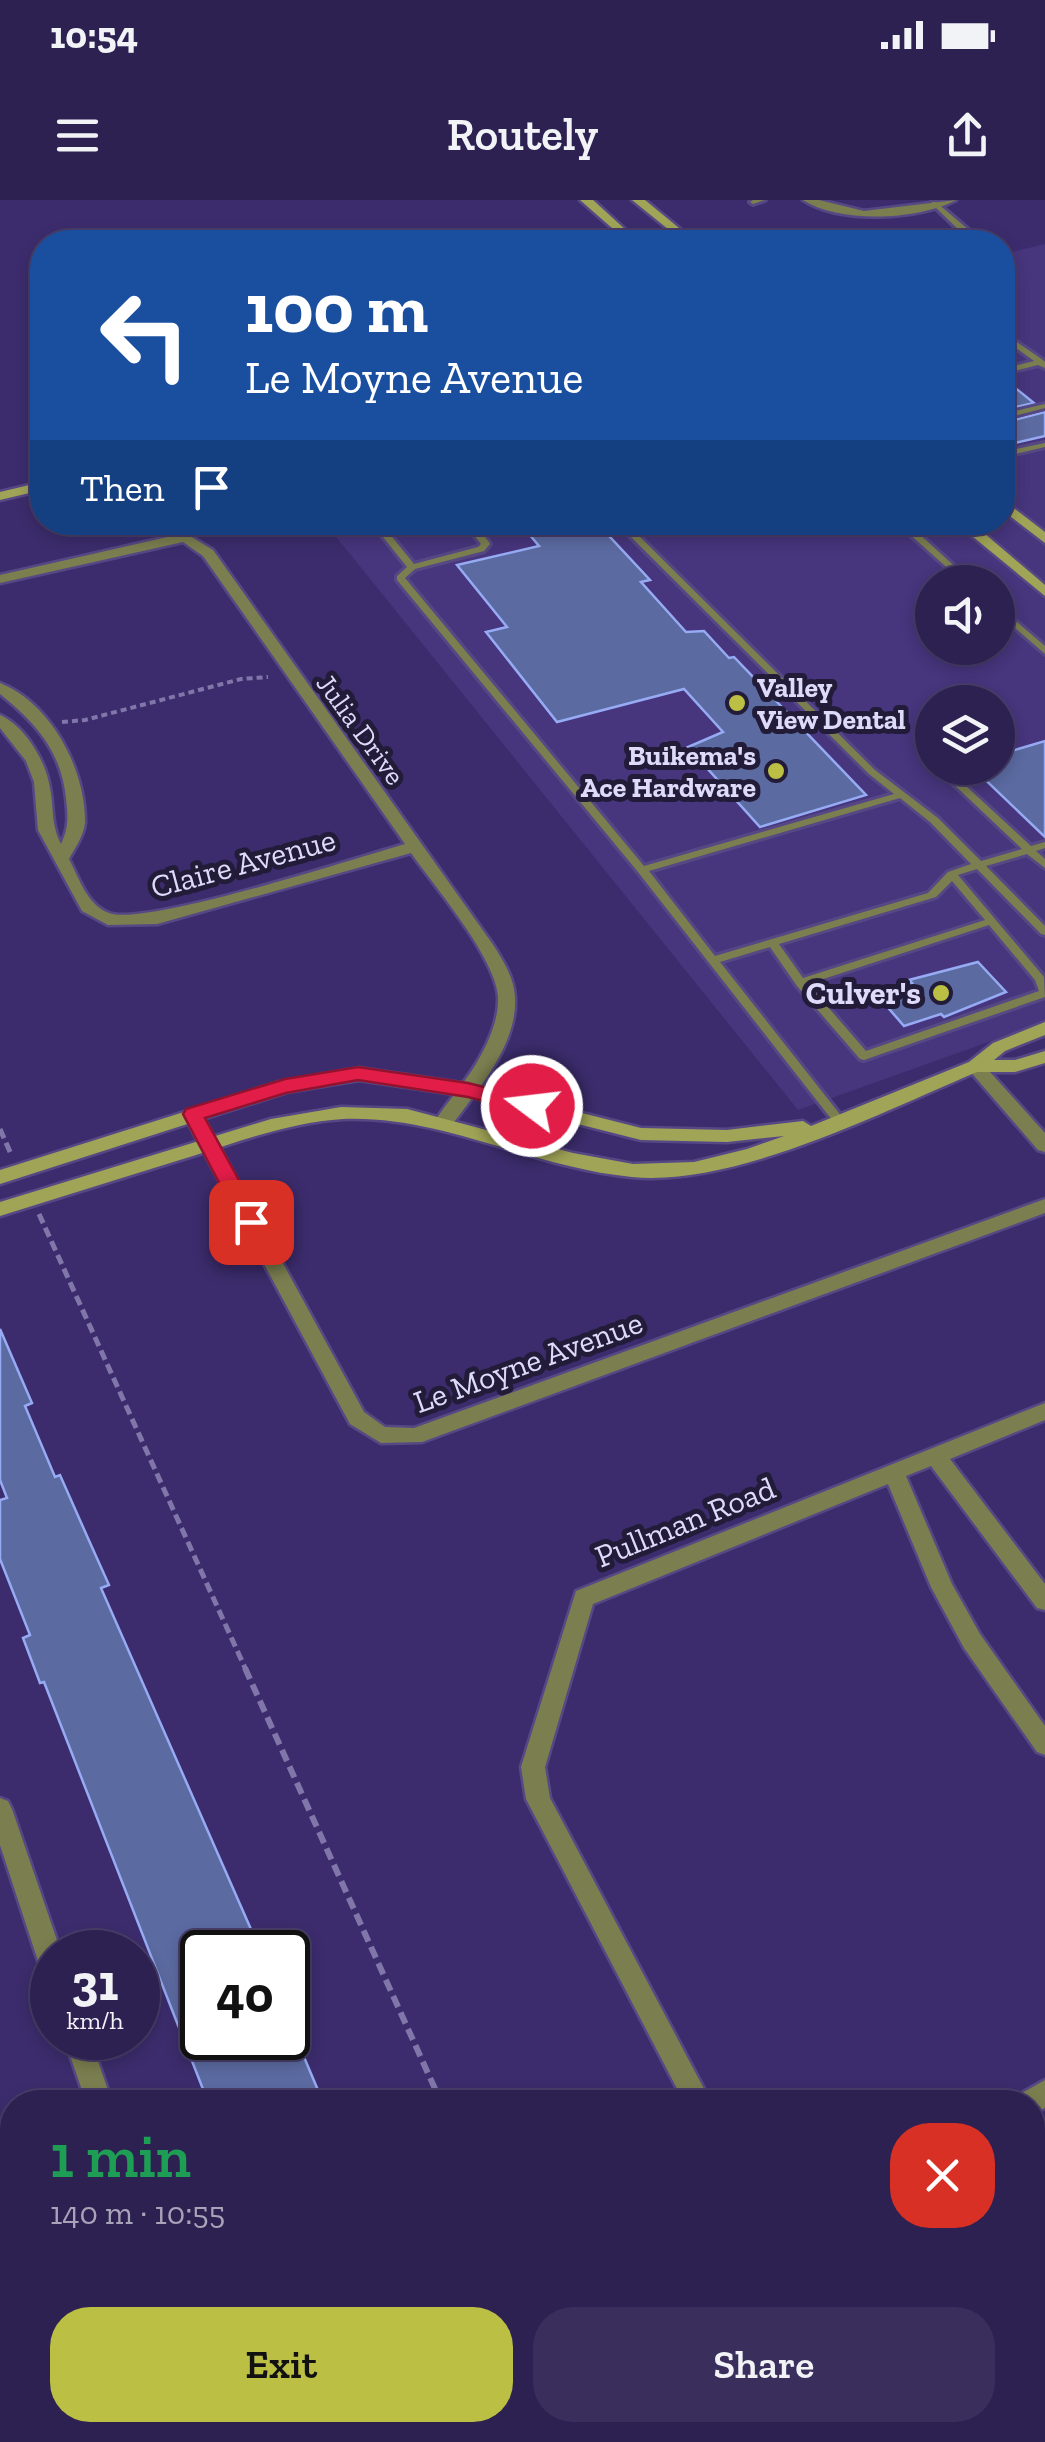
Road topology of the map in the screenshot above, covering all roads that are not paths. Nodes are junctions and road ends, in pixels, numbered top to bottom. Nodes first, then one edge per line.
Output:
1 (586, 200) edge
2 (638, 200) edge
3 (809, 200) edge
4 (950, 200) edge
5 (934, 203) junction
6 (620, 230) edge
7 (675, 230) edge
8 (965, 230) edge
9 (1015, 344) edge
10 (1042, 364) edge
11 (1015, 369) edge
12 (1045, 406) edge
13 (1015, 414) edge
14 (1045, 446) edge
15 (1015, 452) edge
16 (30, 489) edge
17 (0, 496) edge
18 (1015, 514) edge
19 (386, 535) edge
20 (479, 535) edge
21 (633, 535) edge
22 (915, 535) edge
23 (977, 535) edge
24 (1045, 538) edge
25 (949, 565) edge
26 (412, 566) junction
27 (0, 580) edge
28 (1045, 592) edge
29 (1015, 624) edge
30 (1045, 651) edge
31 (0, 687) edge
32 (0, 720) edge
33 (960, 785) edge
34 (901, 795) junction
35 (1045, 845) edge
36 (414, 847) junction
37 (1030, 849) junction
38 (61, 859) junction
39 (981, 864) junction
40 (1045, 865) edge
41 (642, 870) junction
42 (952, 874) junction
43 (989, 922) junction
44 (1045, 932) edge
45 (773, 943) junction
46 (714, 960) junction
47 (801, 982) junction
48 (1045, 1028) edge
49 (1045, 1057) edge
50 (975, 1066) junction
51 (468, 1090) junction
52 (193, 1114) junction
53 (840, 1122) junction
54 (442, 1124) junction
55 (208, 1144) junction
56 (1045, 1145) edge
57 (10, 1174) edge
58 (1045, 1206) edge
59 (0, 1209) edge
60 (1045, 1411) edge
61 (935, 1455) junction
62 (894, 1473) junction
63 (1045, 1601) edge
64 (1045, 1745) edge
65 (0, 1809) edge
66 (41, 1930) edge
67 (86, 2060) edge
68 (96, 2090) edge
69 (692, 2090) edge

1 - 6 street
2 - 7 street
3 - 5 street
4 - 5 street
5 - 8 lane
9 - 10 lane
10 - 11 lane
12 - 13 lane
14 - 15 lane
16 - 17 street
18 - 24 street
19 - 26 lane
20 - 26 lane
21 - 34 lane
22 - 25 lane
23 - 28 street
26 - 41 lane
27 - 36 street, Julia Drive
29 - 30 lane
31 - 38 street
32 - 38 street, Claire Avenue
33 - 37 lane
34 - 39 lane
34 - 41 lane
35 - 37 lane
36 - 38 street, Claire Avenue
36 - 51 street, Julia Drive
37 - 39 lane
37 - 40 lane
39 - 42 lane
39 - 44 lane
41 - 46 lane
42 - 43 lane
42 - 45 lane
43 - 47 lane
43 - 47 lane
45 - 46 lane
45 - 47 lane
46 - 53 lane
48 - 50 street
49 - 50 street
50 - 53 street
50 - 56 street
51 - 52 street
51 - 53 street
51 - 54 street, Julia Drive
52 - 55 street, Le Moyne Avenue
52 - 57 street
53 - 54 street
54 - 55 street
55 - 58 street, Le Moyne Avenue
55 - 59 street
60 - 61 street, Pullman Road
61 - 62 street, Pullman Road
61 - 63 street
62 - 64 street
62 - 69 street, Pullman Road
65 - 66 street
67 - 68 street

